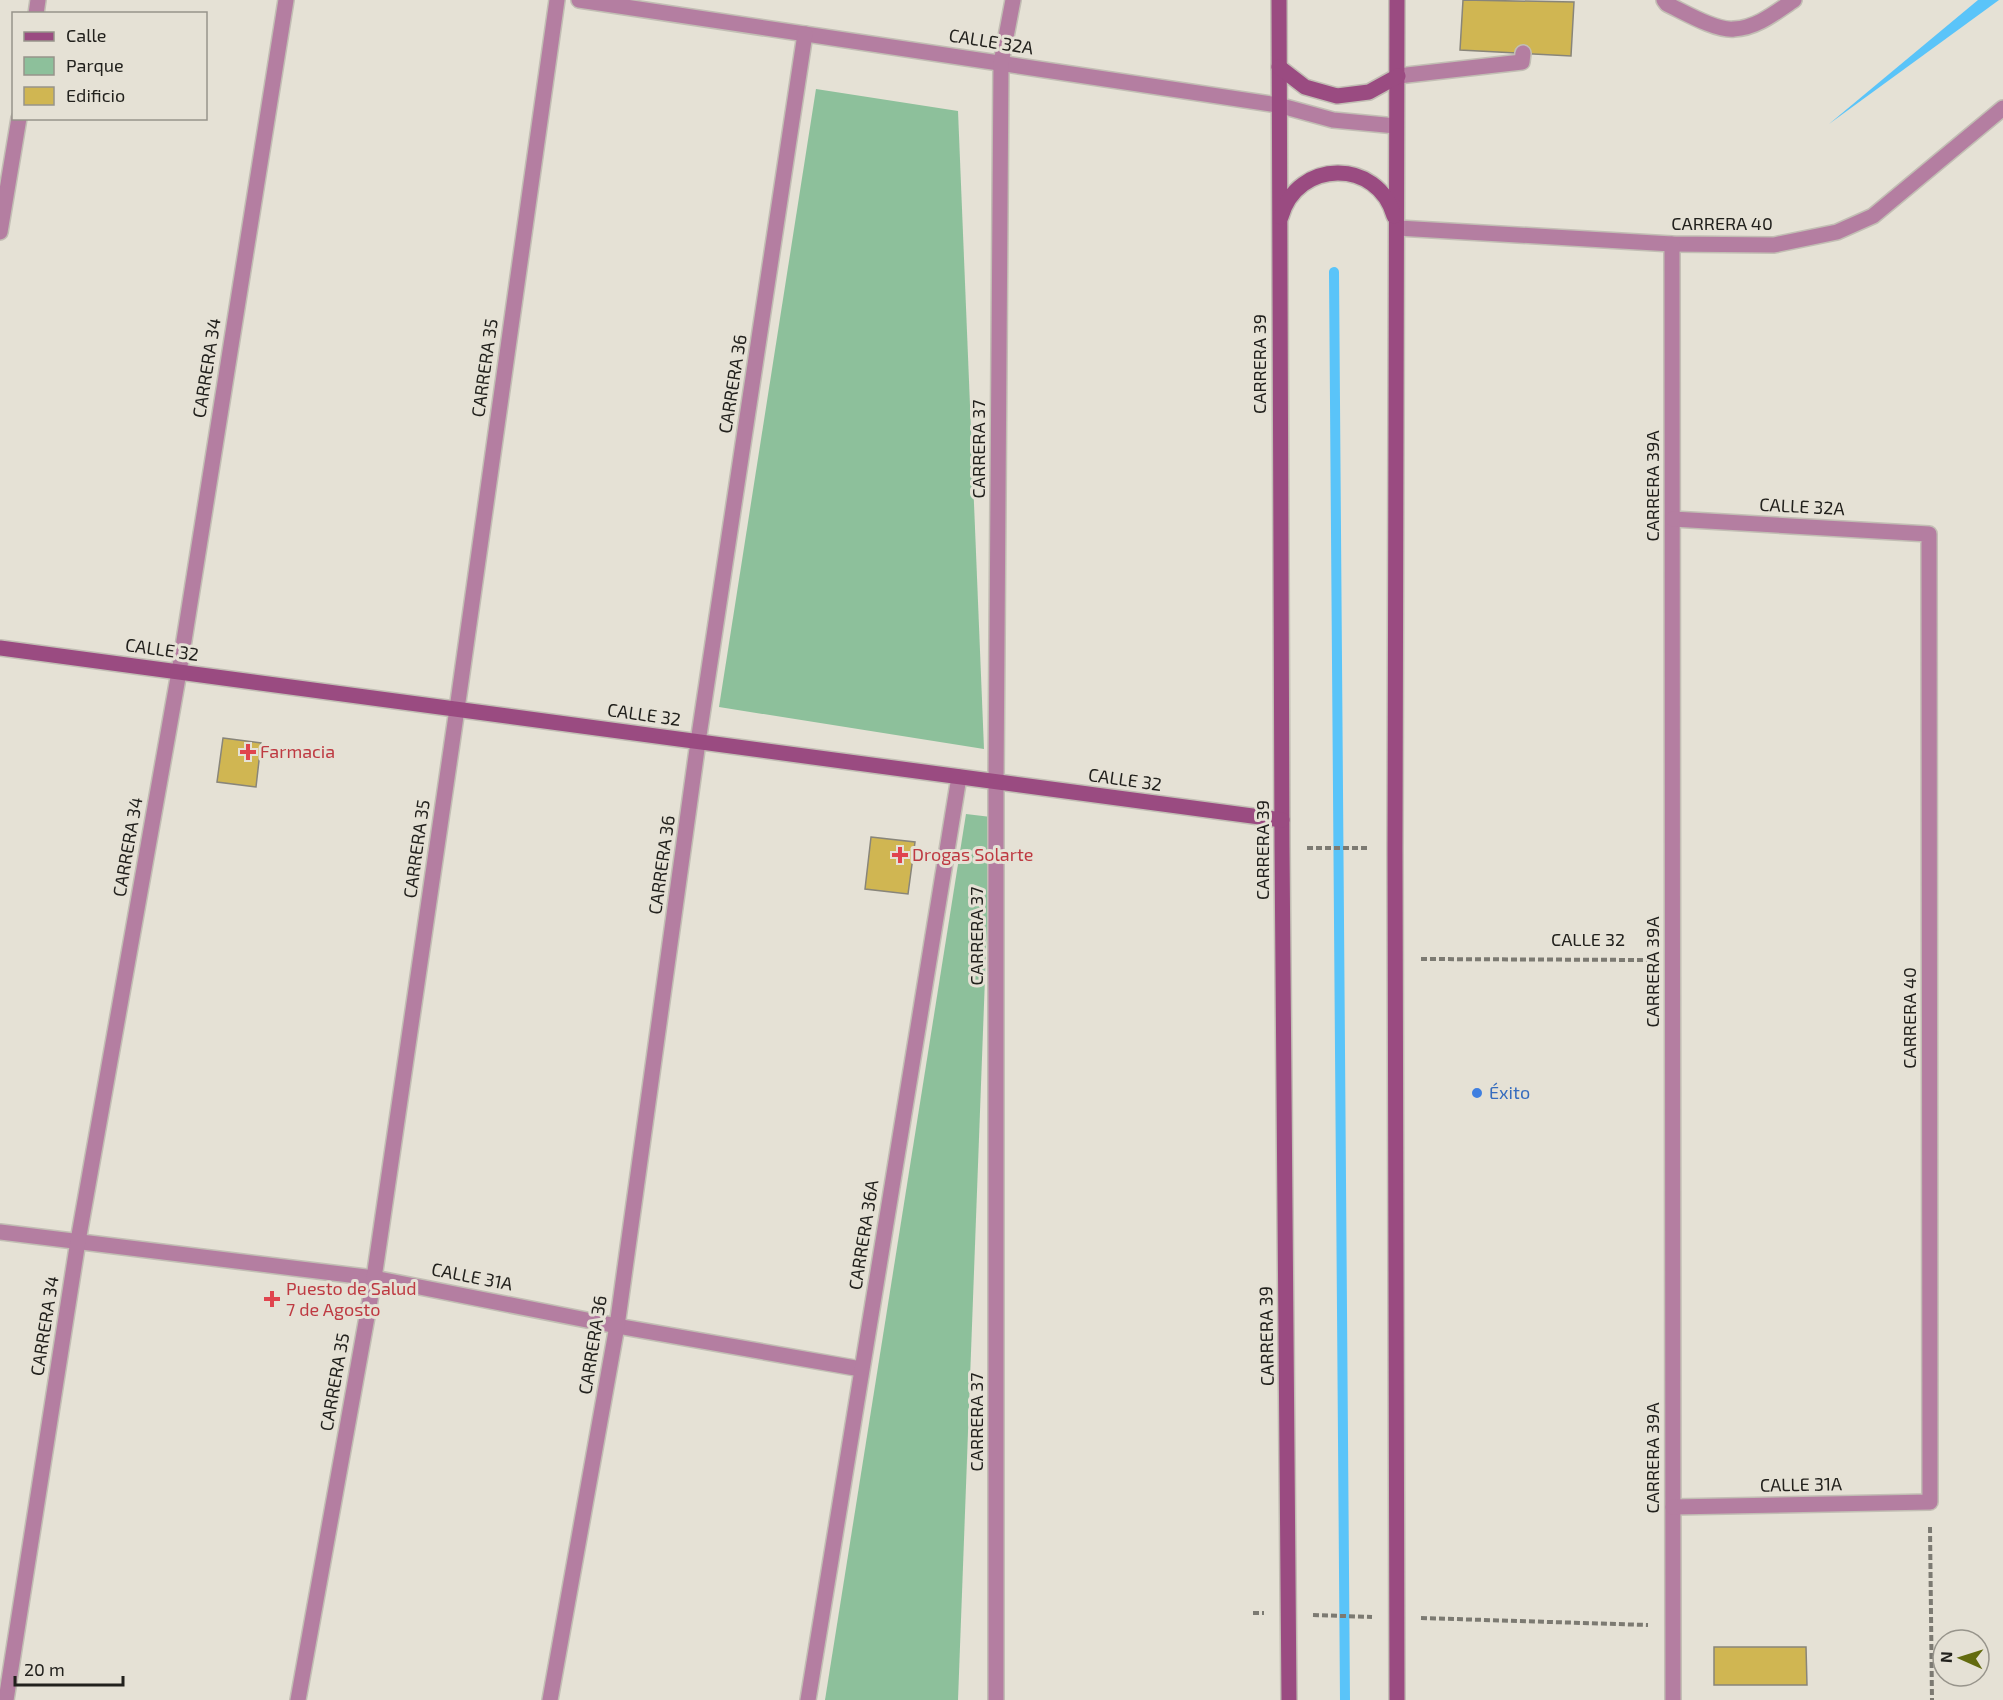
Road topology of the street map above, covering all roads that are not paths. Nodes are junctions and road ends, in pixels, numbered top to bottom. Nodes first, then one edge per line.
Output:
1 (286, 0) edge
2 (557, 0) edge
3 (579, 0) edge
4 (1012, 0) edge
5 (1279, 0) edge
6 (1397, 0) edge
7 (1664, 0) edge
8 (1794, 0) edge
9 (805, 34) junction
10 (1523, 53) dead end
11 (1001, 63) junction
12 (1279, 67) junction
13 (1398, 76) junction
14 (1278, 105) junction
15 (2003, 108) edge
16 (19, 120) edge
17 (1396, 126) junction
18 (1398, 228) junction
19 (1278, 230) junction
20 (0, 232) edge
21 (1672, 244) junction
22 (1673, 519) junction
23 (1929, 534) joint
24 (0, 648) edge
25 (178, 672) junction
26 (457, 709) junction
27 (699, 742) junction
28 (959, 777) junction
29 (996, 782) junction
30 (1282, 820) junction
31 (0, 1232) edge
32 (78, 1241) junction
33 (374, 1278) junction
34 (616, 1326) junction
35 (861, 1369) junction
36 (1930, 1502) joint
37 (1673, 1507) junction
38 (6, 1700) edge
39 (297, 1700) edge
40 (550, 1700) edge
41 (808, 1700) edge
42 (996, 1700) edge
43 (1289, 1700) edge
44 (1397, 1700) edge
45 (1673, 1700) edge

1 - 25 street, CARRERA 34
2 - 26 street, CARRERA 35
3 - 9 street, CALLE 32A
4 - 11 street, CARRERA 37
5 - 12 main road, CARRERA 39
6 - 13 main road
7 - 8 street
9 - 11 street, CALLE 32A
9 - 27 street, CARRERA 36
10 - 13 street
11 - 14 street, CALLE 32A
11 - 29 street, CARRERA 37
12 - 13 main road
12 - 14 main road, CARRERA 39
13 - 17 main road
14 - 17 street, CALLE 32A
14 - 19 main road, CARRERA 39
15 - 21 street, CARRERA 40
16 - 20 street
17 - 18 main road
18 - 19 main road
18 - 21 street, CARRERA 40
18 - 44 main road
19 - 30 main road, CARRERA 39
21 - 22 street, CARRERA 39A
22 - 23 street, CALLE 32A
22 - 37 street, CARRERA 39A
23 - 36 street, CARRERA 40
24 - 25 main road, CALLE 32
25 - 26 main road, CALLE 32
25 - 32 street, CARRERA 34
26 - 27 main road, CALLE 32
26 - 33 street, CARRERA 35
27 - 28 main road, CALLE 32
27 - 34 street, CARRERA 36
28 - 29 main road, CALLE 32
28 - 35 street, CARRERA 36A
29 - 30 main road, CALLE 32
29 - 42 street, CARRERA 37
30 - 43 main road, CARRERA 39
31 - 32 street, CALLE 31A
32 - 33 street, CALLE 31A
32 - 38 street, CARRERA 34
33 - 34 street, CALLE 31A
33 - 39 street, CARRERA 35
34 - 35 street, CALLE 31A
34 - 40 street, CARRERA 36
35 - 41 street, CARRERA 36A
36 - 37 street, CALLE 31A
37 - 45 street, CARRERA 39A

